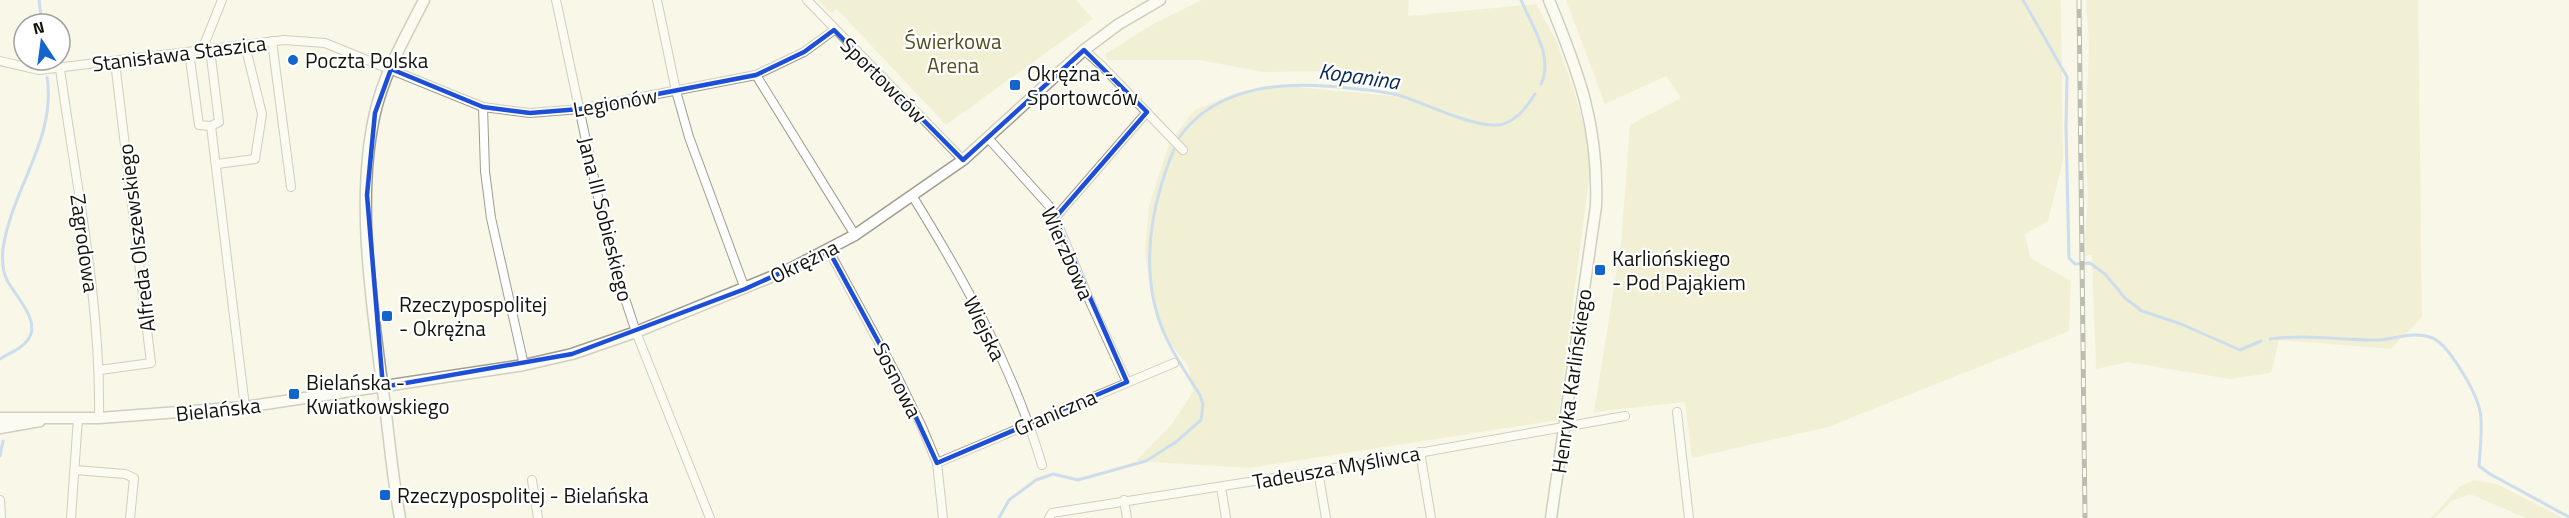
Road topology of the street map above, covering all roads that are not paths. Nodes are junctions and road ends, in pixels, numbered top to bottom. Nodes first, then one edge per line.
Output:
1 (222, 0) edge
2 (424, 0) edge
3 (556, 0) edge
4 (657, 0) edge
5 (807, 0) edge
6 (1160, 0) edge
7 (1549, 0) edge
8 (1144, 3) edge
9 (834, 30) junction
10 (272, 42) junction
11 (245, 45) junction
12 (206, 50) junction
13 (1084, 50) junction
14 (189, 52) junction
15 (115, 62) junction
16 (72, 67) edge
17 (391, 69) junction
18 (60, 72) edge
19 (756, 75) junction
20 (676, 91) junction
21 (483, 107) junction
22 (580, 110) junction
23 (1147, 112) junction
24 (211, 126) junction
25 (988, 138) junction
26 (1183, 150) dead end
27 (963, 160) junction
28 (217, 164) junction
29 (291, 187) dead end
30 (913, 197) junction
31 (1055, 218) junction
32 (855, 236) junction
33 (829, 250) junction
34 (745, 289) junction
35 (636, 332) junction
36 (1174, 363) dead end
37 (524, 365) junction
38 (100, 370) junction
39 (1127, 382) junction
40 (383, 387) junction
41 (245, 407) junction
42 (1677, 412) dead end
43 (1625, 416) dead end
44 (0, 418) edge
45 (78, 418) junction
46 (99, 418) junction
47 (52, 419) junction
48 (1030, 423) junction
49 (0, 428) edge
50 (1564, 429) junction
51 (1420, 452) junction
52 (937, 463) junction
53 (1042, 465) dead end
54 (75, 470) junction
55 (1318, 471) junction
56 (531, 480) dead end
57 (1221, 486) junction
58 (0, 500) edge
59 (1124, 500) junction
60 (1, 518) edge
61 (71, 518) edge
62 (130, 518) edge
63 (400, 518) edge
64 (538, 518) edge
65 (710, 518) edge
66 (943, 518) edge
67 (1049, 518) edge
68 (1126, 518) edge
69 (1226, 518) edge
70 (1326, 518) edge
71 (1431, 518) edge
72 (1551, 518) edge
73 (1689, 518) edge

1 - 12 street
2 - 17 street
3 - 22 street, Jana III Sobieskiego
4 - 20 street
5 - 9 street, Sportowców
6 - 8 street, Okrężna
7 - 50 street, Henryka Karlińskiego
8 - 13 street, Okrężna
9 - 19 street, Legionów
9 - 27 street, Sportowców
10 - 11 street, Stanisława Staszica
10 - 17 street, Stanisława Staszica
10 - 29 street
11 - 12 street, Stanisława Staszica
11 - 28 street
12 - 14 street, Stanisława Staszica
12 - 24 street
13 - 23 street
13 - 25 street, Okrężna
14 - 15 street, Stanisława Staszica
14 - 24 street
15 - 16 street, Stanisława Staszica
15 - 38 street, Alfreda Olszewskiego
17 - 21 street, Legionów
17 - 40 street
18 - 38 street, Zagrodowa
19 - 20 street, Legionów
19 - 32 street
20 - 22 street, Legionów
20 - 34 street
21 - 22 street, Legionów
21 - 37 street
22 - 35 street, Jana III Sobieskiego
23 - 26 street
23 - 31 street
24 - 28 street
25 - 27 street, Okrężna
25 - 31 street, Wierzbowa
27 - 30 street, Okrężna
28 - 41 street
30 - 32 street, Okrężna
30 - 48 street, Wiejska
31 - 39 street, Wierzbowa
32 - 33 street, Okrężna
33 - 34 street, Okrężna
33 - 52 street, Sosnowa
34 - 35 street, Okrężna
35 - 37 street, Okrężna
35 - 65 street, Jana III Sobieskiego
36 - 39 street, Graniczna
37 - 40 street, Okrężna
38 - 46 street, Zagrodowa
39 - 48 street, Graniczna
40 - 41 street, Bielańska
40 - 63 street
41 - 46 street, Bielańska
42 - 73 street
43 - 50 street, Tadeusza Myśliwca
44 - 47 street, Bielańska
45 - 46 street, Bielańska
45 - 47 street, Bielańska
45 - 54 street
47 - 49 street, Bielańska
48 - 52 street, Graniczna
48 - 53 street, Wiejska
50 - 51 street, Tadeusza Myśliwca
50 - 72 street, Henryka Karlińskiego
51 - 55 street, Tadeusza Myśliwca
51 - 71 street
52 - 66 street, Sosnowa
54 - 61 street
54 - 62 street
55 - 57 street, Tadeusza Myśliwca
55 - 70 street
56 - 64 street
57 - 59 street, Tadeusza Myśliwca
57 - 69 street
58 - 60 street
59 - 67 street, Tadeusza Myśliwca
59 - 68 street

